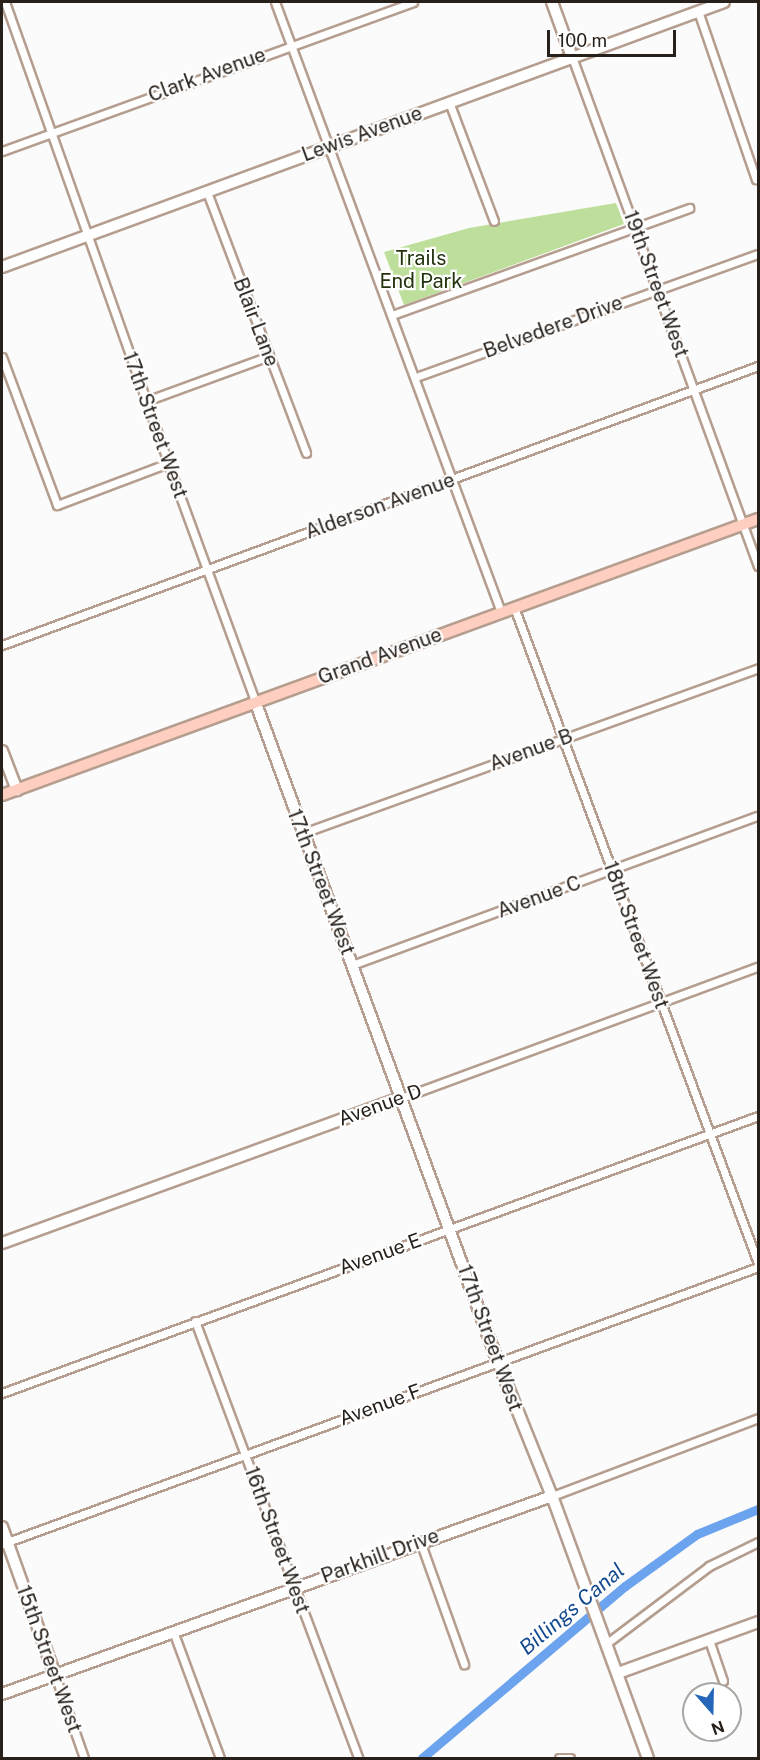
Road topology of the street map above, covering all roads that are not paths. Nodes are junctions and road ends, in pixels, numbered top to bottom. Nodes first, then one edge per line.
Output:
1 (3, 2) edge
2 (275, 2) edge
3 (413, 2) edge
4 (552, 2) edge
5 (723, 2) edge
6 (698, 11) junction
7 (292, 44) junction
8 (572, 57) junction
9 (449, 102) junction
10 (52, 133) junction
11 (328, 147) junction
12 (2, 151) edge
13 (757, 179) edge
14 (207, 192) junction
15 (689, 208) dead end
16 (494, 220) dead end
17 (636, 229) junction
18 (88, 235) junction
19 (759, 254) edge
20 (2, 267) edge
21 (658, 289) junction
22 (392, 315) junction
23 (269, 356) junction
24 (2, 357) edge
25 (759, 366) edge
26 (416, 377) junction
27 (695, 389) junction
28 (146, 401) junction
29 (306, 453) dead end
30 (168, 463) junction
31 (451, 481) junction
32 (759, 519) edge
33 (744, 524) junction
34 (759, 566) edge
35 (208, 568) junction
36 (514, 608) junction
37 (501, 612) junction
38 (2, 645) edge
39 (759, 668) edge
40 (255, 701) junction
41 (563, 739) junction
42 (2, 751) edge
43 (17, 790) junction
44 (2, 795) edge
45 (759, 816) edge
46 (303, 832) junction
47 (612, 870) junction
48 (352, 965) junction
49 (759, 967) edge
50 (662, 1003) junction
51 (401, 1098) junction
52 (759, 1116) edge
53 (710, 1134) junction
54 (450, 1229) junction
55 (2, 1243) edge
56 (759, 1265) edge
57 (195, 1321) junction
58 (498, 1362) junction
59 (2, 1393) edge
60 (759, 1418) edge
61 (245, 1454) junction
62 (552, 1496) junction
63 (2, 1527) edge
64 (420, 1541) junction
65 (759, 1542) edge
66 (4, 1543) edge
67 (294, 1587) junction
68 (759, 1622) edge
69 (173, 1631) junction
70 (709, 1640) junction
71 (607, 1643) junction
72 (464, 1664) dead end
73 (618, 1673) junction
74 (55, 1675) junction
75 (723, 1681) dead end
76 (2, 1694) edge
77 (84, 1758) edge
78 (220, 1758) edge
79 (358, 1758) edge
80 (559, 1758) edge
81 (570, 1758) edge
82 (648, 1758) edge

1 - 10 street, 17th Street West
2 - 7 street
3 - 7 street, Clark Avenue
4 - 8 street, 19th Street West
5 - 6 street, Lewis Avenue
6 - 8 street, Lewis Avenue
6 - 13 street
7 - 10 street, Clark Avenue
7 - 11 street
8 - 9 street, Lewis Avenue
8 - 17 street, 19th Street West
9 - 11 street, Lewis Avenue
9 - 16 street
10 - 12 street, Clark Avenue
10 - 18 street, 17th Street West
11 - 14 street, Lewis Avenue
11 - 22 street
14 - 18 street, Lewis Avenue
14 - 23 street, Blair Lane
15 - 17 street
17 - 21 street, 19th Street West
17 - 22 street
18 - 20 street, Lewis Avenue
18 - 28 street, 17th Street West
19 - 21 street, Belvedere Drive
21 - 26 street, Belvedere Drive
21 - 27 street, 19th Street West
22 - 26 street
23 - 28 street
23 - 29 street, Blair Lane
24 - 30 street
25 - 27 street, Alderson Avenue
26 - 31 street
27 - 31 street, Alderson Avenue
27 - 33 street, 19th Street West
28 - 30 street, 17th Street West
30 - 35 street, 17th Street West
31 - 35 street, Alderson Avenue
31 - 37 street
32 - 33 main road, Grand Avenue
33 - 34 street, 19th Street West
33 - 36 main road, Grand Avenue
35 - 38 street, Alderson Avenue
35 - 40 street, 17th Street West
36 - 37 main road, Grand Avenue
36 - 41 street, 18th Street West
37 - 40 main road, Grand Avenue
39 - 41 street, Avenue B
40 - 43 main road, Grand Avenue
40 - 46 street, 17th Street West
41 - 46 street, Avenue B
41 - 47 street, 18th Street West
42 - 43 street
43 - 44 main road, Grand Avenue
45 - 47 street, Avenue C
46 - 48 street, 17th Street West
47 - 48 street, Avenue C
47 - 50 street, 18th Street West
48 - 51 street, 17th Street West
49 - 50 street, Avenue D
50 - 51 street, Avenue D
50 - 53 street, 18th Street West
51 - 54 street, 17th Street West
51 - 55 street, Avenue D
52 - 53 street, Avenue E
53 - 54 street, Avenue E
53 - 56 street, 18th Street West
54 - 57 street, Avenue E
54 - 58 street, 17th Street West
56 - 58 street, Avenue F
57 - 59 street, Avenue E
57 - 61 street, 16th Street West
58 - 61 street, Avenue F
58 - 62 street, 17th Street West
60 - 62 street, Parkhill Drive
61 - 66 street, Avenue F
61 - 67 street, 16th Street West
62 - 64 street, Parkhill Drive
62 - 71 street, 17th Street West
63 - 66 street, 15th Street West
64 - 67 street, Parkhill Drive
64 - 72 street
65 - 71 street
66 - 74 street, 15th Street West
67 - 69 street, Parkhill Drive
67 - 79 street, 16th Street West
68 - 70 street
69 - 74 street, Parkhill Drive
69 - 78 street
70 - 73 street
70 - 75 street
71 - 73 street, 17th Street West
73 - 82 street, 17th Street West
74 - 76 street, Parkhill Drive
74 - 77 street, 15th Street West
80 - 81 street

